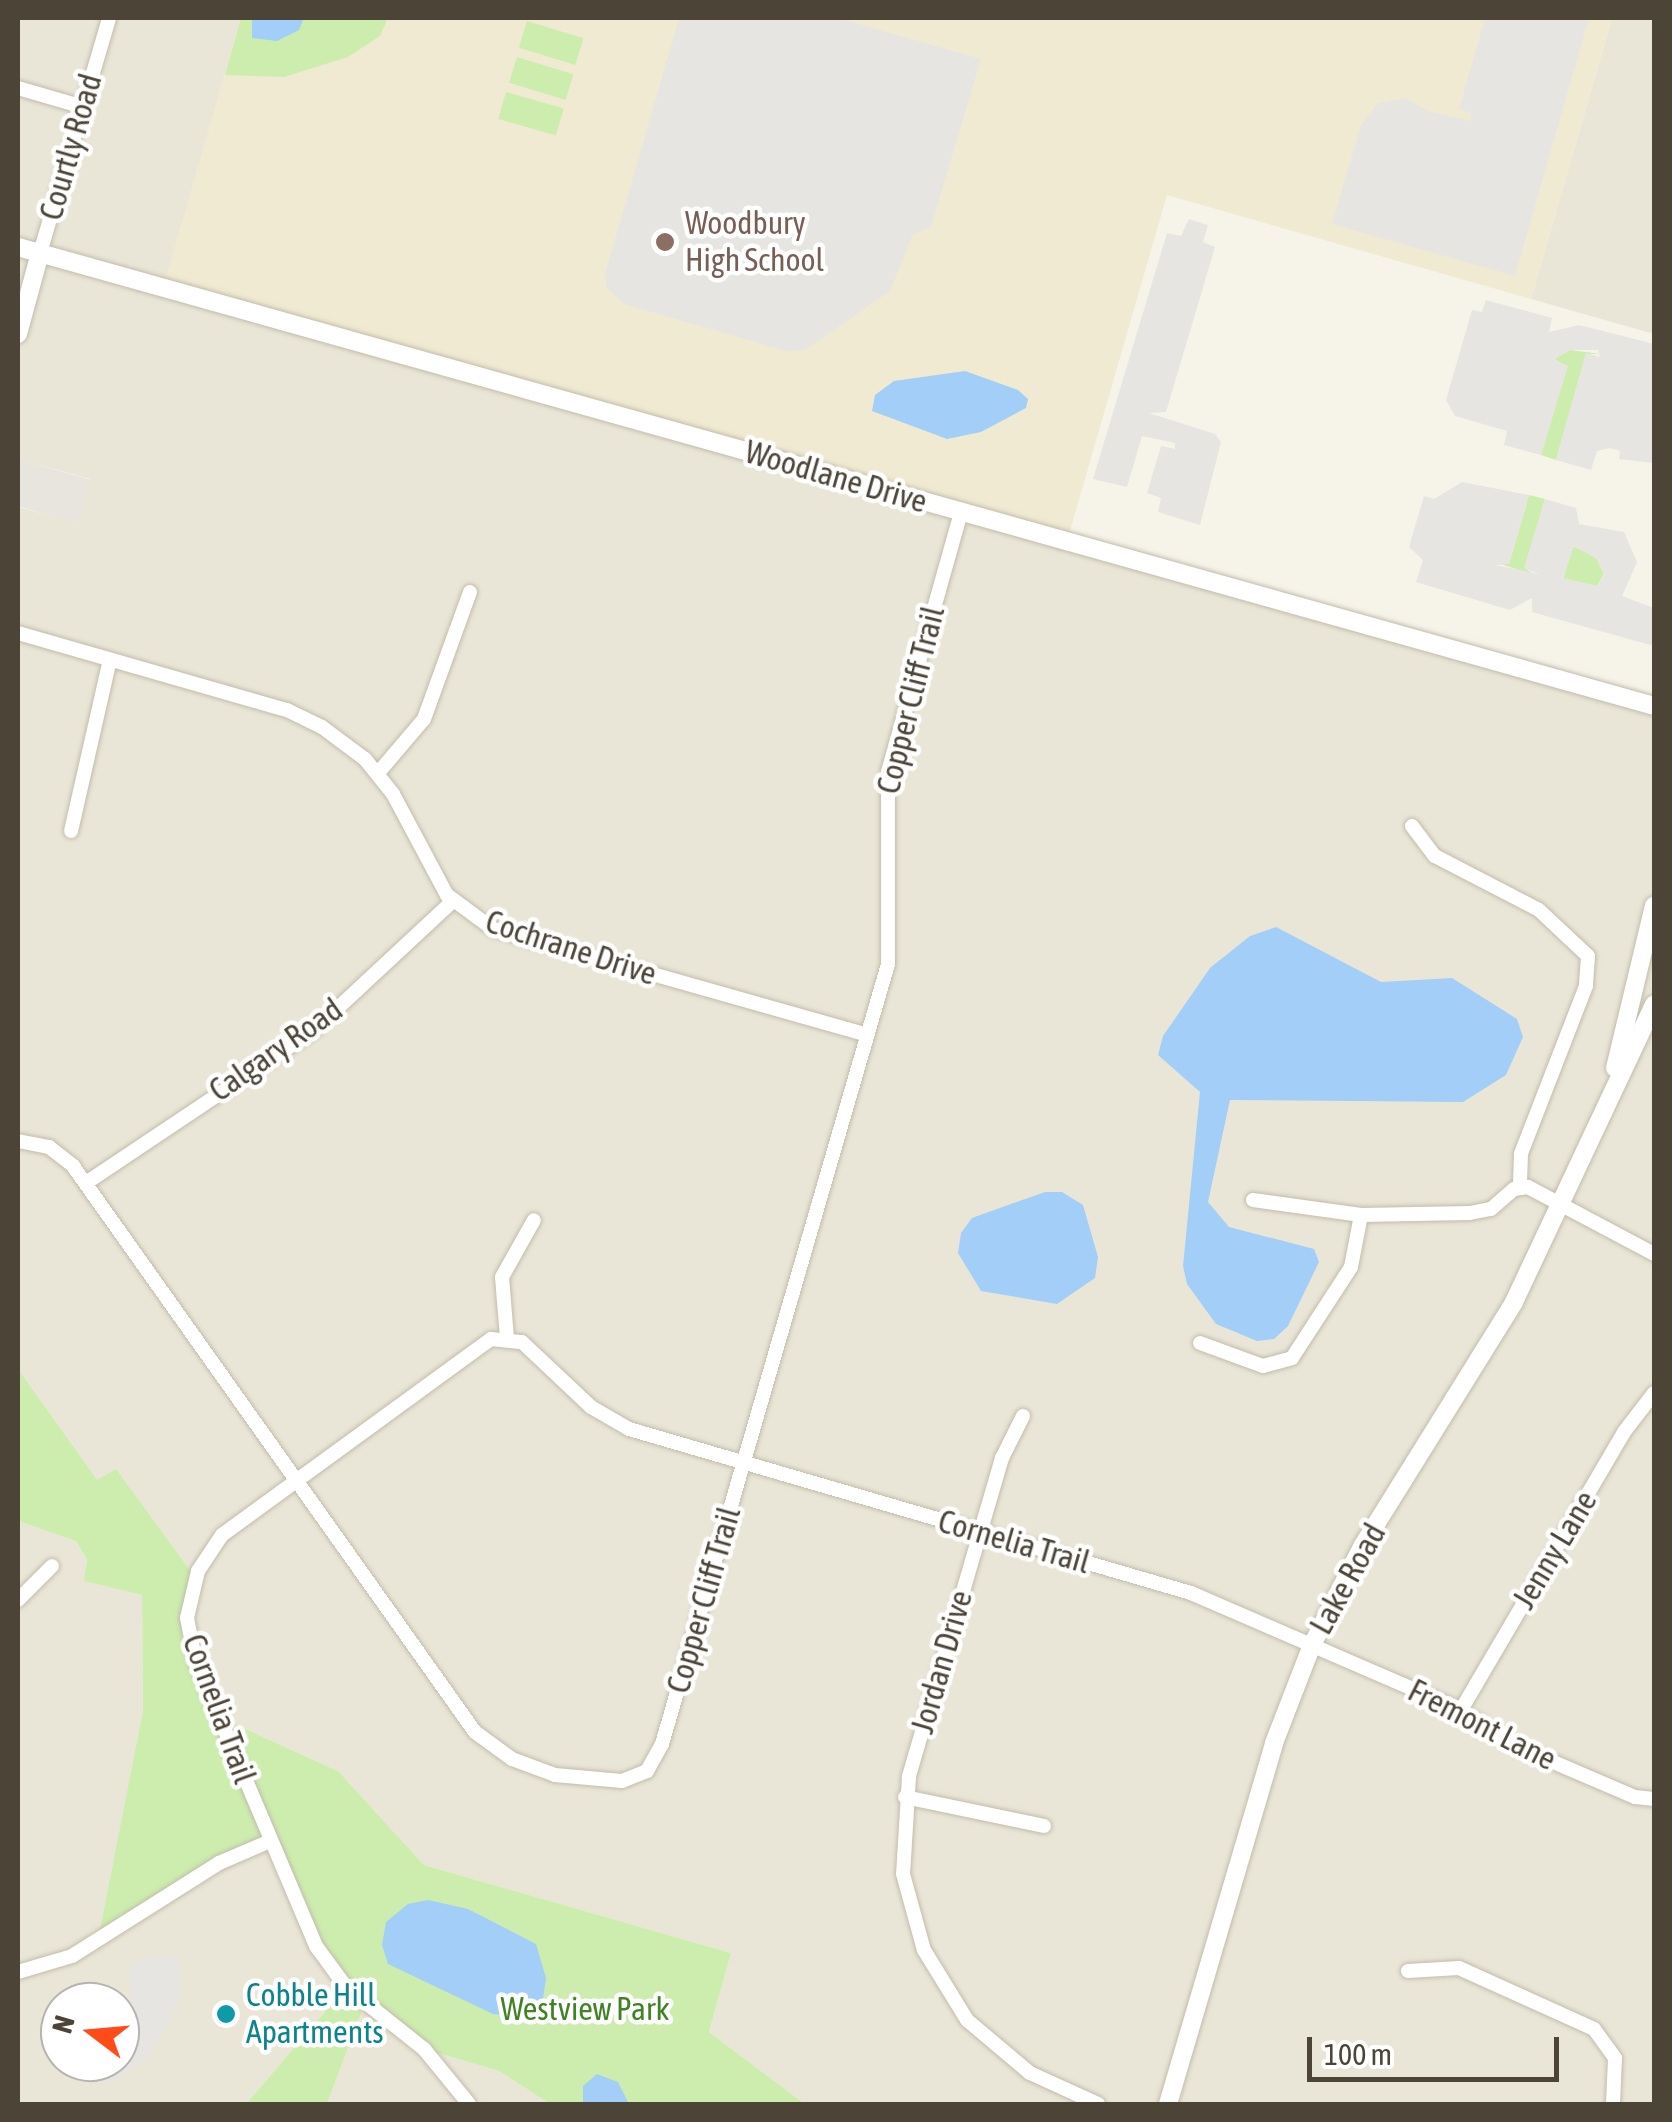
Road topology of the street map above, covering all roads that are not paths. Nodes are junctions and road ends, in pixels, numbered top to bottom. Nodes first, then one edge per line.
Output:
1 (109, 18) edge
2 (18, 88) edge
3 (83, 106) junction
4 (18, 247) edge
5 (40, 254) junction
6 (18, 334) edge
7 (961, 512) junction
8 (470, 592) dead end
9 (18, 633) edge
10 (110, 660) junction
11 (1654, 706) edge
12 (378, 773) junction
13 (1412, 826) dead end
14 (70, 831) dead end
15 (453, 901) junction
16 (1654, 906) edge
17 (1654, 1004) edge
18 (867, 1034) junction
19 (1611, 1088) junction
20 (18, 1142) edge
21 (86, 1183) junction
22 (1520, 1187) junction
23 (1253, 1200) dead end
24 (1564, 1202) junction
25 (1361, 1216) junction
26 (534, 1220) dead end
27 (1654, 1254) edge
28 (506, 1338) junction
29 (1200, 1342) dead end
30 (1654, 1393) edge
31 (1023, 1416) dead end
32 (744, 1464) junction
33 (296, 1480) junction
34 (980, 1532) junction
35 (52, 1566) dead end
36 (18, 1600) edge
37 (1312, 1645) junction
38 (1462, 1710) junction
39 (905, 1797) junction
40 (1654, 1799) edge
41 (1044, 1826) dead end
42 (270, 1841) junction
43 (1408, 1971) dead end
44 (18, 1972) edge
45 (468, 2104) edge
46 (1098, 2104) edge
47 (1168, 2104) edge
48 (1613, 2104) edge

1 - 3 street, Courtly Road
2 - 3 street
3 - 5 street, Courtly Road
4 - 5 street, Woodlane Drive
5 - 6 street, Courtly Road
5 - 7 street, Woodlane Drive
7 - 11 street, Woodlane Drive
7 - 18 street, Copper Cliff Trail
8 - 12 street
9 - 10 street, Cochrane Drive
10 - 12 street, Cochrane Drive
10 - 14 street
12 - 15 street, Cochrane Drive
13 - 22 street
15 - 18 street, Cochrane Drive
15 - 21 street, Calgary Road
16 - 19 street, Lake Road
17 - 19 street, Lake Road
18 - 32 street, Copper Cliff Trail
19 - 24 street, Lake Road
20 - 21 street, Copper Cliff Trail
21 - 33 street, Copper Cliff Trail
22 - 24 street
22 - 25 street
23 - 25 street
24 - 27 street
24 - 37 street, Lake Road
25 - 29 street
26 - 28 street
28 - 32 street, Cornelia Trail
28 - 33 street, Cornelia Trail
30 - 38 street, Jenny Lane
31 - 34 street, Jordan Drive
32 - 33 street, Copper Cliff Trail
32 - 34 street, Cornelia Trail
33 - 42 street, Cornelia Trail
34 - 37 street, Cornelia Trail
34 - 39 street, Jordan Drive
35 - 36 street
37 - 38 street, Fremont Lane
37 - 47 street, Lake Road
38 - 40 street, Fremont Lane
39 - 41 street
39 - 46 street, Jordan Drive
42 - 44 street
42 - 45 street, Cornelia Trail
43 - 48 street

